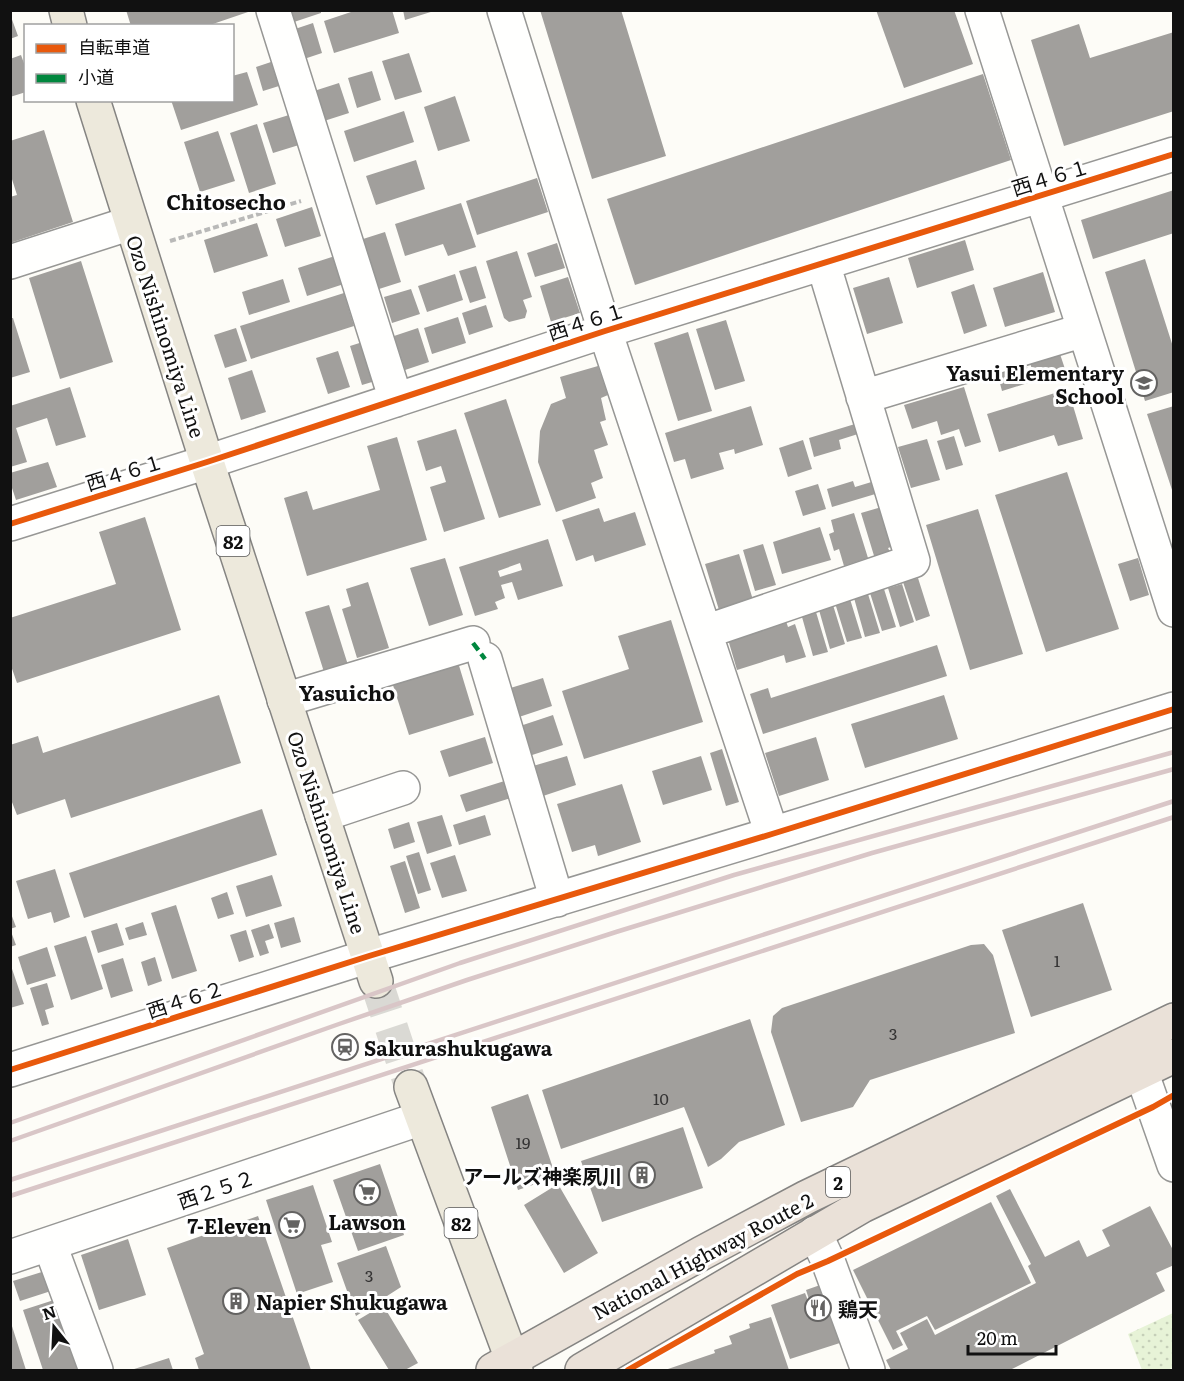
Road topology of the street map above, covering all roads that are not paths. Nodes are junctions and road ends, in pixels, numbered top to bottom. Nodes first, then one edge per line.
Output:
1 (273, 10) edge
2 (504, 10) edge
3 (982, 10) edge
4 (94, 102) edge
5 (1173, 154) edge
6 (1041, 196) junction
7 (136, 236) junction
8 (10, 262) edge
9 (823, 263) junction
10 (1084, 330) junction
11 (605, 331) junction
12 (863, 397) junction
13 (396, 400) junction
14 (207, 462) junction
15 (10, 524) edge
16 (1173, 610) edge
17 (705, 632) junction
18 (284, 700) junction
19 (1173, 709) edge
20 (403, 788) dead end
21 (322, 815) junction
22 (772, 834) junction
23 (557, 900) junction
24 (372, 968) junction
25 (1173, 1020) edge
26 (1173, 1056) edge
27 (10, 1070) edge
28 (1141, 1071) junction
29 (411, 1087) tunnel mouth
30 (422, 1119) junction
31 (1173, 1165) edge
32 (50, 1245) junction
33 (821, 1247) junction
34 (10, 1257) edge
35 (506, 1367) edge
36 (96, 1371) edge
37 (582, 1371) edge
38 (868, 1371) edge

1 - 13 street
2 - 11 street
3 - 6 street
4 - 7 main road, Ozo Nishinomiya Line / 82
5 - 6 street, 西４６１
6 - 9 street, 西４６１
6 - 10 street
7 - 8 street
7 - 14 main road, Ozo Nishinomiya Line / 82
9 - 11 street, 西４６１
9 - 12 street
10 - 12 street
10 - 16 street
11 - 13 street, 西４６１
11 - 17 street
12 - 17 street
13 - 14 street, 西４６１
14 - 15 street, 西４６１
14 - 18 main road, Ozo Nishinomiya Line / 82
17 - 22 street
18 - 21 main road, Ozo Nishinomiya Line / 82
18 - 23 street
19 - 22 street, 西４６２
20 - 21 street
21 - 24 main road, Ozo Nishinomiya Line / 82
22 - 23 street, 西４６２
23 - 24 street, 西４６２
24 - 27 street, 西４６２
25 - 35 highway, National Highway Route 2 / 2
26 - 28 highway, National Highway Route 2 / 2
28 - 31 street
28 - 33 highway, National Highway Route 2 / 2
29 - 30 main road, 82
30 - 32 street, 西２５２
30 - 35 main road, 82
32 - 34 street, 西２５２
32 - 36 street
33 - 37 highway, National Highway Route 2 / 2
33 - 38 street

